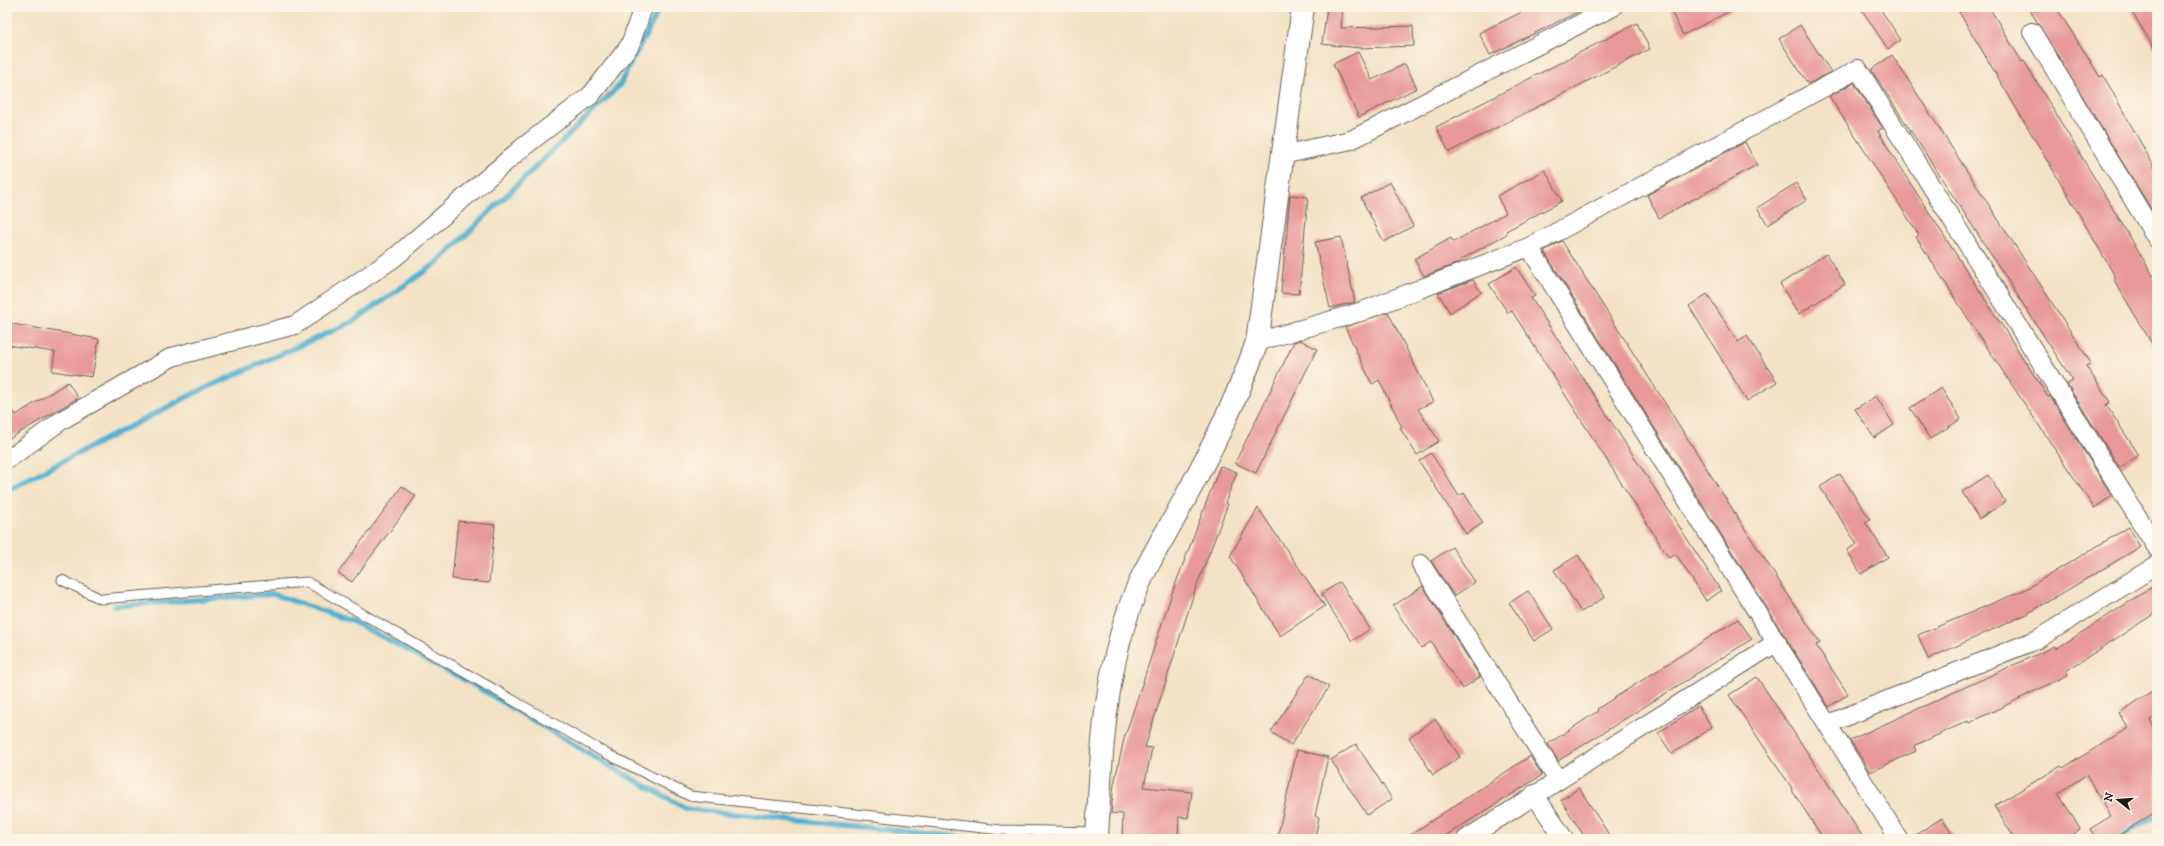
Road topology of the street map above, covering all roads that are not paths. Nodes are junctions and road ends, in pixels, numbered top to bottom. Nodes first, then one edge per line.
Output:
1 (643, 7) edge
2 (1303, 7) edge
3 (1613, 7) edge
4 (2032, 32) dead end
5 (1282, 155) junction
6 (2157, 239) edge
7 (1529, 247) junction
8 (1256, 342) junction
9 (7, 460) edge
10 (2157, 548) edge
11 (1420, 564) dead end
12 (2157, 564) edge
13 (62, 580) dead end
14 (1777, 642) junction
15 (1828, 724) junction
16 (1558, 780) junction
17 (1534, 794) junction
18 (1097, 835) edge
19 (1466, 839) edge
20 (1564, 839) edge
21 (1899, 839) edge

1 - 9 street
2 - 5 street
3 - 5 street
4 - 6 street
5 - 8 street
7 - 8 street
7 - 10 street
7 - 14 street
8 - 18 street
11 - 16 street
12 - 15 street
13 - 18 lane
14 - 15 street
14 - 16 street
15 - 21 street
16 - 17 street
17 - 19 street
17 - 20 street

